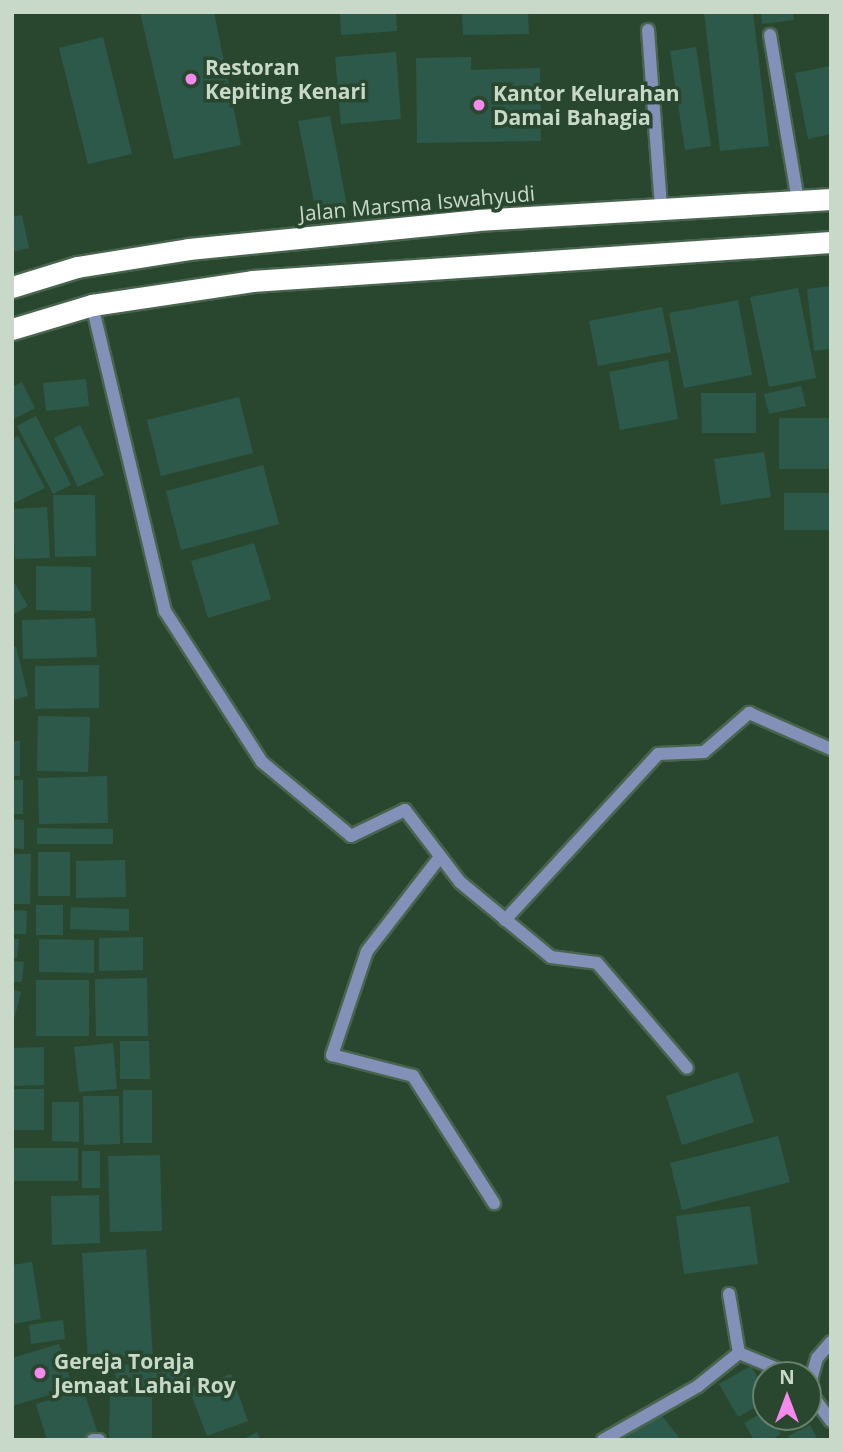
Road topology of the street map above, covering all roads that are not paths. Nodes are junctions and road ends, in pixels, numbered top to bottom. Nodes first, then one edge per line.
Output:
1 (648, 30) dead end
2 (770, 35) dead end
3 (831, 199) edge
4 (798, 200) junction
5 (661, 208) junction
6 (831, 242) edge
7 (12, 287) edge
8 (92, 305) junction
9 (12, 329) edge
10 (831, 749) edge
11 (440, 857) junction
12 (505, 920) junction
13 (687, 1068) dead end
14 (494, 1203) dead end
15 (729, 1294) dead end
16 (831, 1342) edge
17 (739, 1353) junction
18 (758, 1361) edge
19 (816, 1361) edge
20 (93, 1440) edge
21 (99, 1440) edge
22 (603, 1440) edge

1 - 5 street
2 - 4 street
3 - 4 highway, Jalan Marsma Iswahyudi
4 - 5 highway, Jalan Marsma Iswahyudi
5 - 7 highway, Jalan Marsma Iswahyudi
6 - 8 highway
8 - 9 highway
8 - 11 street
10 - 12 street
11 - 12 street
11 - 14 street
12 - 13 street
15 - 17 street
16 - 19 street
17 - 18 street
17 - 22 street
20 - 21 street

